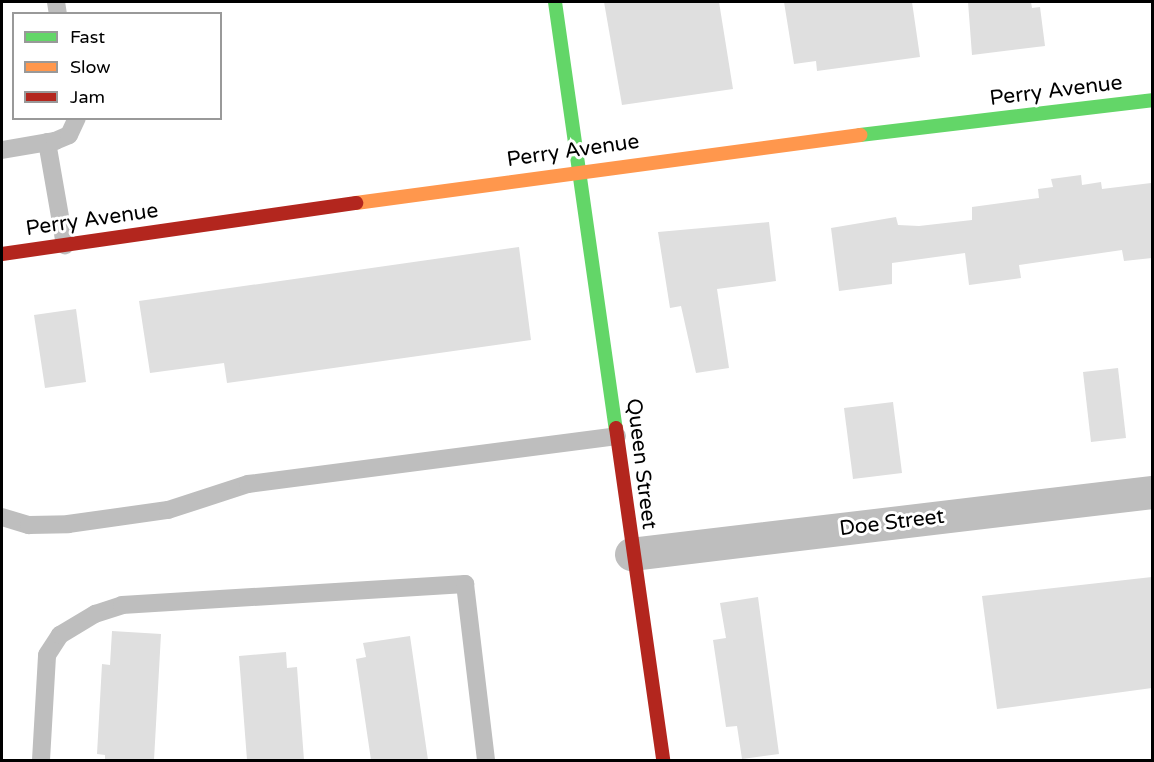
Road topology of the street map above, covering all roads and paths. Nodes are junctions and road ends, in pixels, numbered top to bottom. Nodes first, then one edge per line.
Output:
1 (555, 2) edge
2 (1152, 100) edge
3 (76, 120) edge
4 (47, 142) junction
5 (2, 150) edge
6 (580, 172) junction
7 (64, 245) junction
8 (2, 254) edge
9 (617, 436) junction
10 (1152, 492) edge
11 (2, 517) edge
12 (631, 554) junction
13 (41, 760) edge
14 (486, 760) edge
15 (663, 760) edge

1 - 6 street, Queen Street
2 - 6 street, Perry Avenue
3 - 4 lane
4 - 5 lane
4 - 7 lane
6 - 7 street, Perry Avenue
6 - 9 street, Queen Street
7 - 8 street, Perry Avenue
9 - 11 lane
9 - 12 street, Queen Street
10 - 12 street, Doe Street
12 - 15 street, Queen Street
13 - 14 lane

